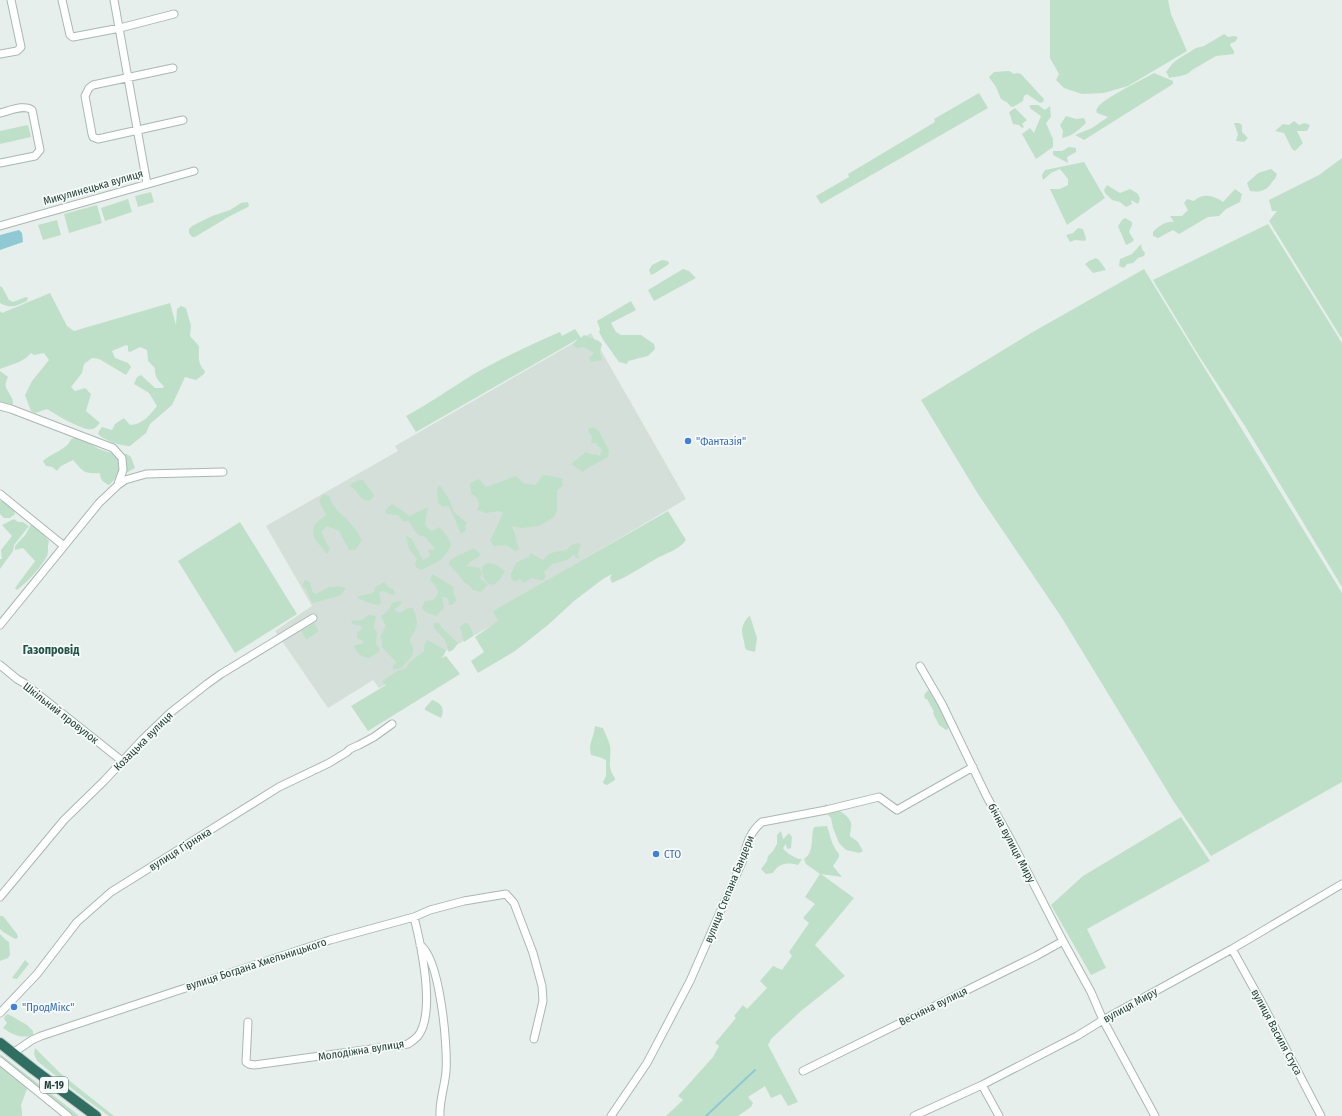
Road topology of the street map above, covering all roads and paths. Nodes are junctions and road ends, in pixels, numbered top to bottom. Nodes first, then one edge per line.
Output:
1 (11, 0) edge
2 (62, 0) edge
3 (114, 0) edge
4 (174, 14) dead end
5 (120, 28) junction
6 (0, 54) edge
7 (173, 68) dead end
8 (128, 78) junction
9 (0, 113) edge
10 (183, 120) dead end
11 (138, 131) junction
12 (0, 163) edge
13 (194, 171) dead end
14 (147, 184) junction
15 (0, 226) edge
16 (0, 406) edge
17 (223, 472) dead end
18 (118, 484) junction
19 (0, 494) edge
20 (64, 546) junction
21 (313, 618) dead end
22 (0, 625) edge
23 (0, 665) edge
24 (920, 666) dead end
25 (392, 724) dead end
26 (122, 761) junction
27 (973, 767) junction
28 (1341, 887) edge
29 (0, 896) edge
30 (414, 917) junction
31 (1063, 941) junction
32 (420, 945) junction
33 (1232, 949) junction
34 (0, 1013) edge
35 (1103, 1020) junction
36 (248, 1022) dead end
37 (534, 1039) dead end
38 (0, 1043) edge
39 (13, 1053) junction
40 (0, 1062) edge
41 (803, 1071) dead end
42 (982, 1085) junction
43 (68, 1116) edge
44 (96, 1116) edge
45 (440, 1116) edge
46 (611, 1116) edge
47 (914, 1116) edge
48 (999, 1116) edge
49 (1155, 1116) edge
50 (1321, 1116) edge

1 - 6 street
2 - 5 street
3 - 5 street
4 - 5 street
5 - 8 street
7 - 8 street
8 - 11 street
8 - 11 street
9 - 12 street
10 - 11 street
11 - 14 street
13 - 14 street, Микулинецька вулиця
14 - 15 street, Микулинецька вулиця
16 - 18 street
17 - 18 street
18 - 20 street
19 - 20 street
20 - 22 street
21 - 26 street, Козацька вулиця
23 - 26 street, Шкільний провулок
24 - 27 street, бічна вулиця Миру
25 - 34 street, вулиця Гірняка
26 - 29 street, Козацька вулиця
27 - 31 street, бічна вулиця Миру
27 - 46 street, вулиця Степана Бандери
28 - 33 street, вулиця Миру
30 - 32 street, Молодіжна вулиця
30 - 37 street, вулиця Богдана Хмельницького
30 - 39 street, вулиця Богдана Хмельницького
31 - 35 street, бічна вулиця Миру
31 - 41 street, Весняна вулиця
32 - 36 street, Молодіжна вулиця
32 - 45 street
33 - 35 street, вулиця Миру
33 - 50 street, вулиця Василя Стуса
35 - 42 street, вулиця Миру
35 - 49 street, бічна вулиця Миру
38 - 39 highway, М-19
39 - 44 highway, М-19
40 - 43 street
42 - 47 street, вулиця Миру
42 - 48 street

